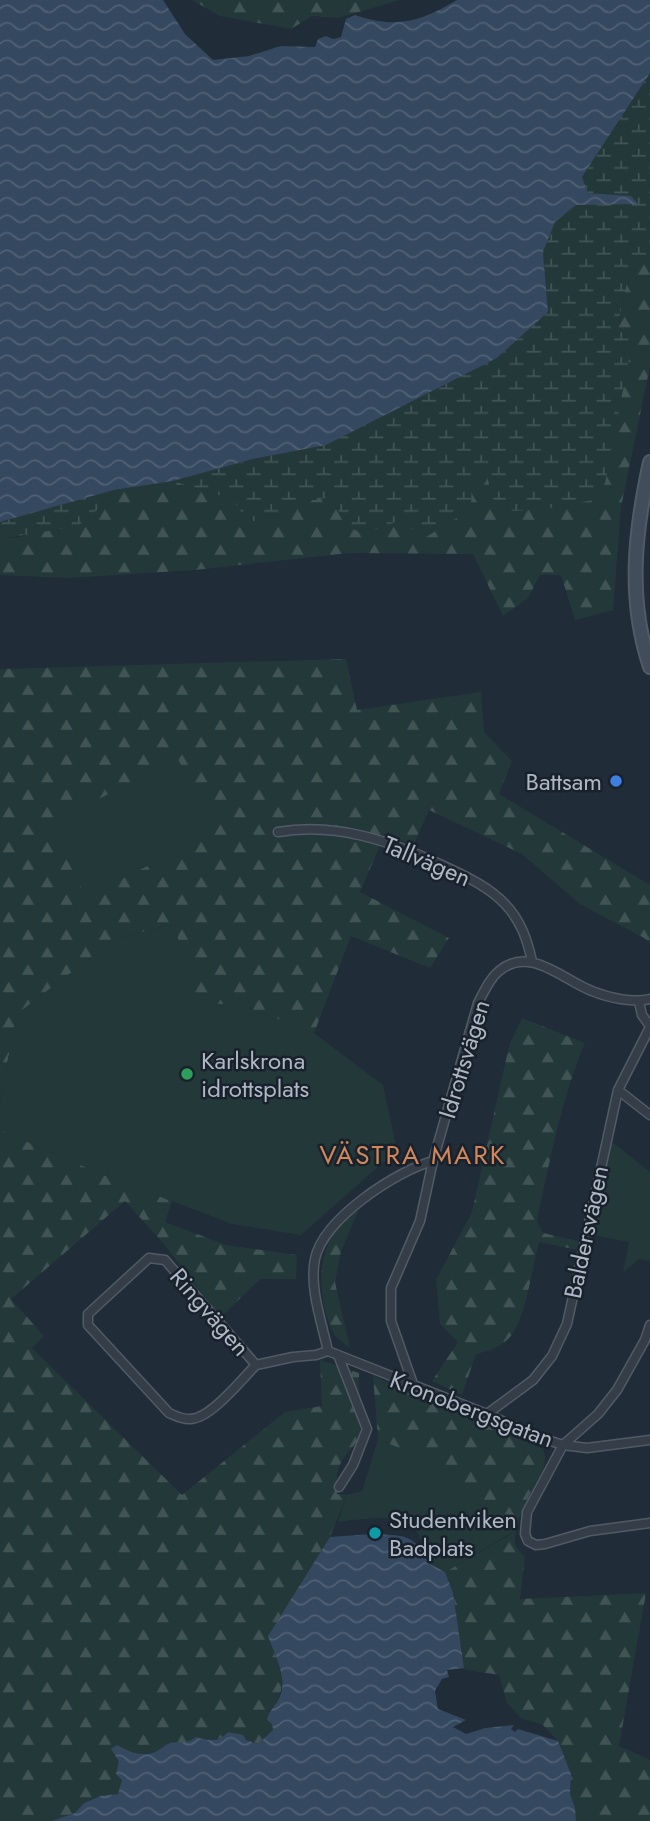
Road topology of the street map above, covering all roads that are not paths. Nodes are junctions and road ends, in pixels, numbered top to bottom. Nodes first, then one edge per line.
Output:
1 (650, 462) edge
2 (650, 667) edge
3 (278, 832) dead end
4 (532, 961) junction
5 (650, 999) edge
6 (639, 1002) junction
7 (650, 1026) edge
8 (618, 1090) junction
9 (650, 1115) edge
10 (433, 1161) junction
11 (650, 1325) edge
12 (648, 1340) edge
13 (328, 1351) junction
14 (338, 1356) junction
15 (256, 1365) junction
16 (413, 1384) junction
17 (487, 1414) junction
18 (650, 1440) edge
19 (563, 1445) junction
20 (339, 1487) dead end
21 (650, 1523) edge

1 - 2 main road
3 - 4 street, Tallvägen
4 - 6 street
4 - 10 street, Idrottsvägen
5 - 6 street
6 - 7 street
7 - 8 street, Baldersvägen
8 - 9 street
8 - 17 street, Baldersvägen
10 - 13 street
10 - 16 street, Idrottsvägen
11 - 12 street
12 - 19 street
13 - 14 street
13 - 15 street, Ringvägen
14 - 16 street, Kronobergsgatan
14 - 20 street
15 - 15 street, Ringvägen
16 - 17 street, Kronobergsgatan
17 - 19 street, Kronobergsgatan
18 - 19 street, Kronobergsgatan
19 - 21 street

